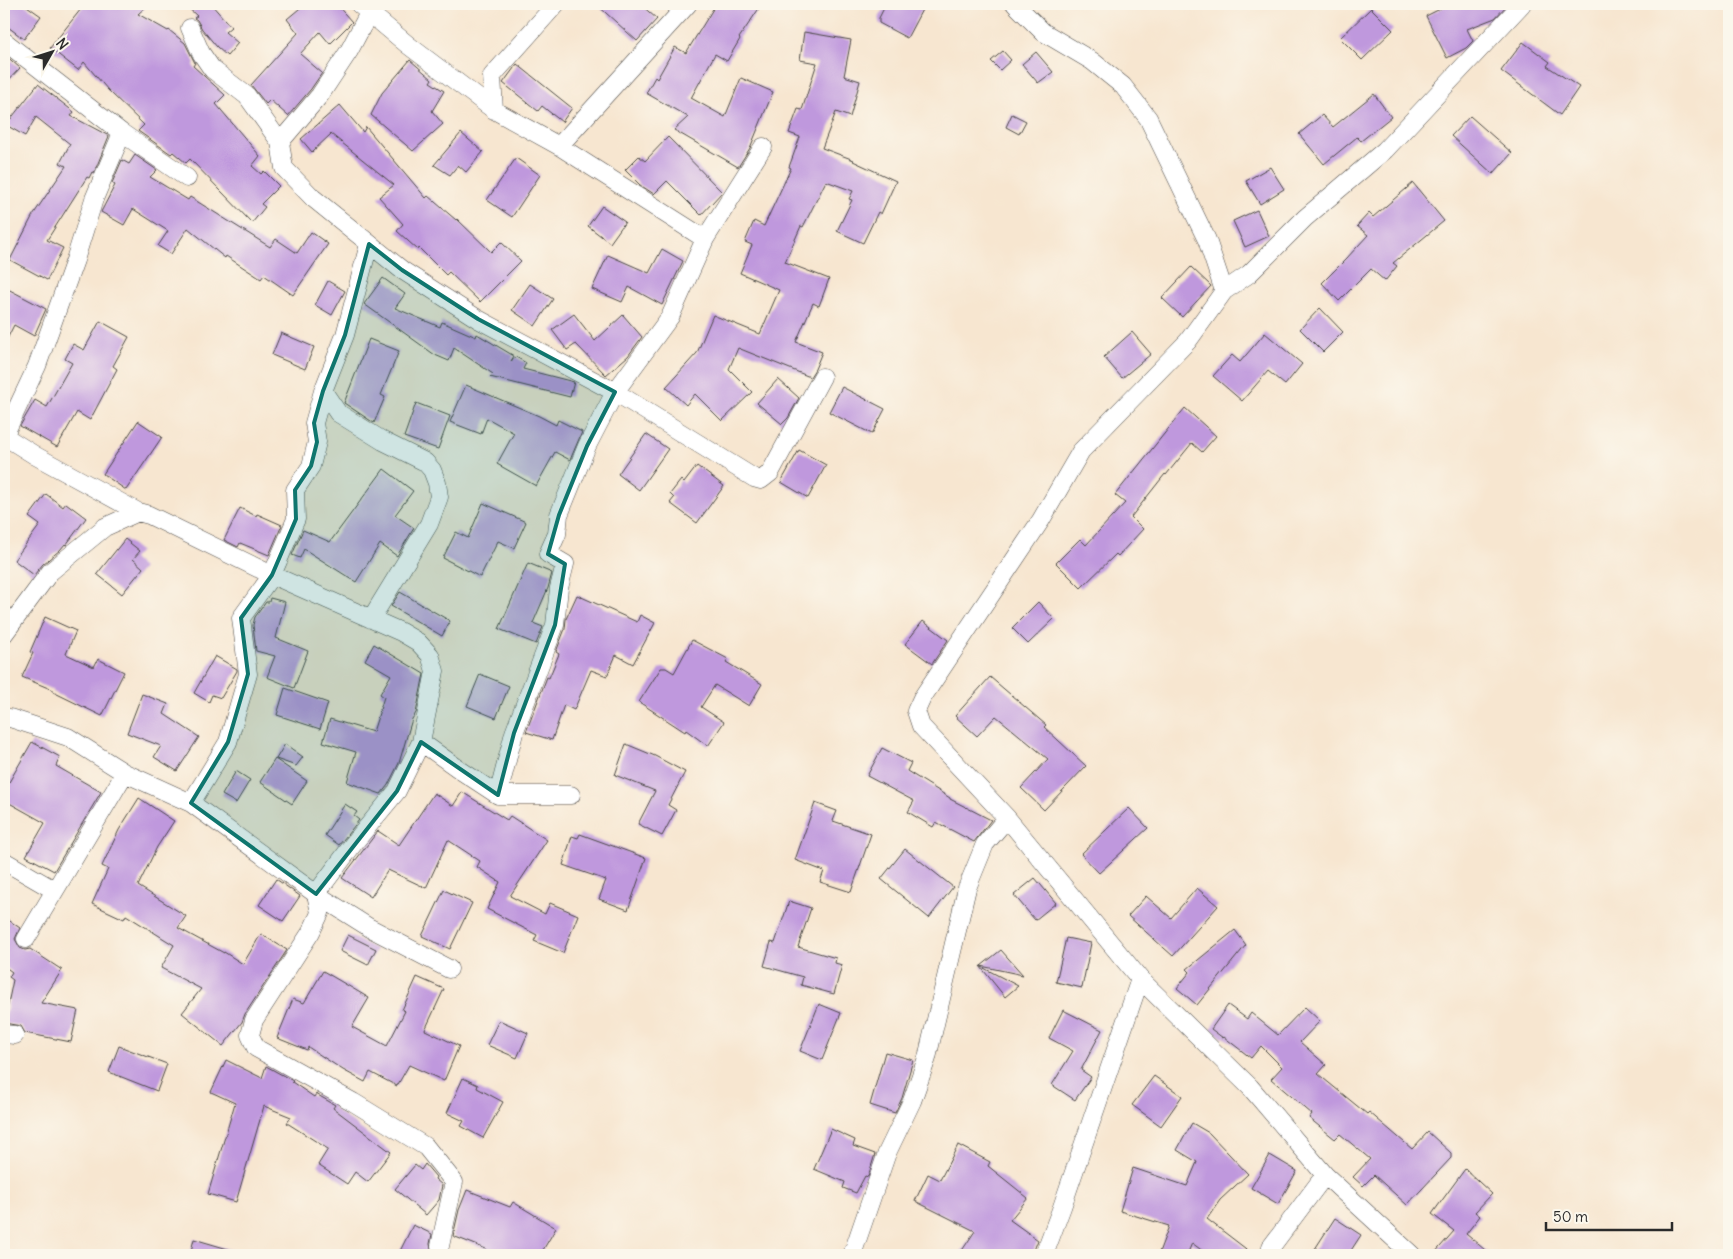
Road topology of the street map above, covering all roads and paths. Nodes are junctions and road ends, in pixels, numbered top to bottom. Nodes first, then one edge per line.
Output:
1 (556, 4) edge
2 (688, 4) edge
3 (1015, 4) edge
4 (1522, 4) edge
5 (364, 9) edge
6 (190, 28) dead end
7 (4, 41) edge
8 (494, 110) junction
9 (122, 133) junction
10 (280, 142) junction
11 (559, 146) junction
12 (763, 147) dead end
13 (187, 178) dead end
14 (705, 239) junction
15 (369, 244) junction
16 (1224, 290) junction
17 (822, 377) dead end
18 (323, 391) junction
19 (615, 392) junction
20 (4, 436) edge
21 (138, 512) junction
22 (272, 574) junction
23 (371, 619) junction
24 (4, 634) edge
25 (4, 718) edge
26 (421, 742) junction
27 (125, 773) junction
28 (498, 795) junction
29 (571, 795) dead end
30 (191, 804) junction
31 (1007, 818) junction
32 (4, 861) edge
33 (54, 890) junction
34 (316, 894) junction
35 (26, 939) dead end
36 (449, 969) dead end
37 (1140, 979) junction
38 (1326, 1175) junction
39 (440, 1246) dead end
40 (852, 1255) edge
41 (1044, 1255) edge
42 (1269, 1255) edge
43 (1412, 1255) edge

1 - 8 street
2 - 11 street
3 - 16 street
4 - 16 street
5 - 8 street
5 - 10 street
6 - 10 street
7 - 9 street
8 - 11 street
9 - 13 street
9 - 20 street
10 - 15 street
11 - 14 street
12 - 14 street
14 - 19 street
15 - 18 street
15 - 19 street
16 - 31 street
17 - 19 street
18 - 22 street
18 - 23 street
19 - 28 street
20 - 21 street
21 - 22 street
21 - 24 street
22 - 23 street
22 - 30 street
23 - 26 street
25 - 27 street
26 - 28 street
26 - 34 street
27 - 30 street
27 - 33 street
28 - 29 street
30 - 34 street
31 - 37 street
31 - 40 street
32 - 33 street
33 - 35 street
34 - 36 street
34 - 39 street
37 - 38 street
37 - 41 street
38 - 42 street
38 - 43 street

